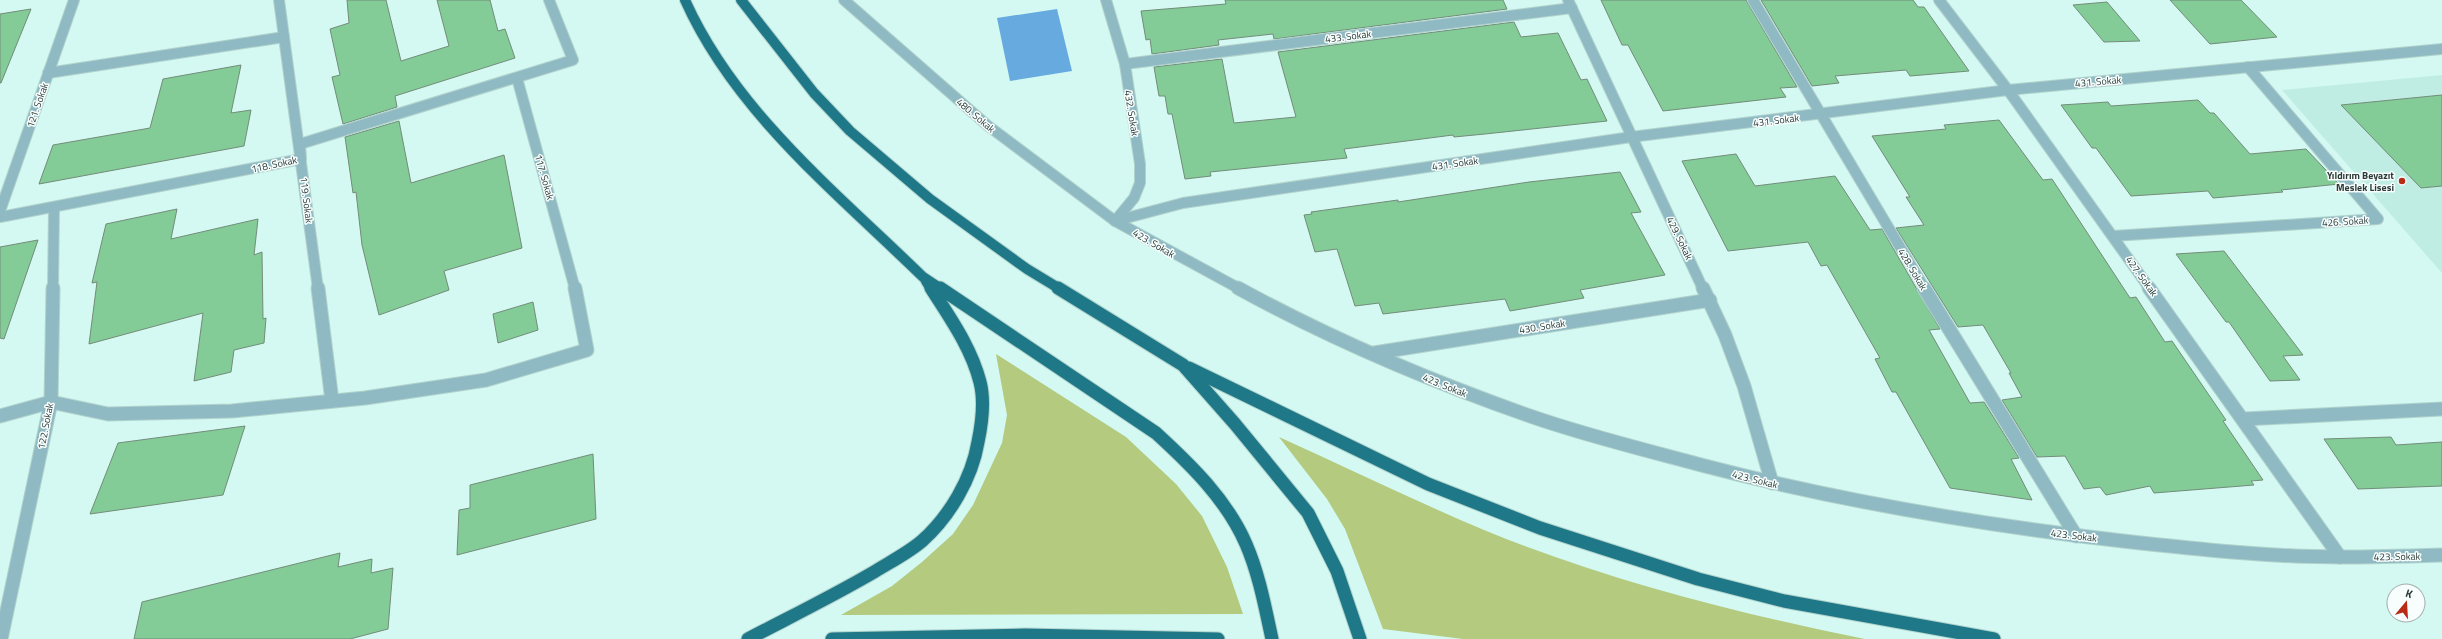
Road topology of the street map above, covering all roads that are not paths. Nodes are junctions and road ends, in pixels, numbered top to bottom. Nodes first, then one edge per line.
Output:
1 (74, 0) edge
2 (279, 0) edge
3 (549, 0) edge
4 (685, 0) edge
5 (741, 0) edge
6 (844, 0) edge
7 (1106, 0) edge
8 (1753, 0) edge
9 (1938, 0) edge
10 (1570, 4) edge
11 (284, 37) junction
12 (2442, 49) edge
13 (1125, 64) junction
14 (2248, 67) junction
15 (48, 73) junction
16 (517, 78) junction
17 (2008, 90) junction
18 (1820, 114) junction
19 (1631, 137) junction
20 (300, 144) junction
21 (54, 209) junction
22 (0, 211) edge
23 (0, 217) edge
24 (1115, 221) junction
25 (2113, 236) junction
26 (923, 277) junction
27 (1710, 300) junction
28 (1374, 353) junction
29 (1183, 365) junction
30 (332, 401) junction
31 (51, 402) junction
32 (2442, 409) edge
33 (0, 416) edge
34 (2244, 419) junction
35 (1772, 483) junction
36 (2076, 536) junction
37 (2442, 555) edge
38 (2340, 556) junction
39 (0, 639) edge
40 (748, 639) edge
41 (832, 639) edge
42 (1218, 639) edge
43 (1272, 639) edge
44 (1360, 639) edge
45 (1994, 639) edge

1 - 15 street, 121. Sokak
2 - 11 street, 119. Sokak
3 - 16 street, 118. Sokak
4 - 26 highway
5 - 29 highway
6 - 24 street, 480. Sokak
7 - 13 street, 432. Sokak
8 - 18 street, 428. Sokak
9 - 17 street, 427. Sokak
10 - 13 street, 433. Sokak
10 - 19 street, 429. Sokak
11 - 15 street
11 - 20 street, 119. Sokak
12 - 14 street, 431. Sokak
13 - 24 street, 432. Sokak
14 - 17 street, 431. Sokak
14 - 25 street, 426. Sokak
15 - 22 street, 121. Sokak
16 - 20 street, 118. Sokak
16 - 30 street, 117. Sokak
17 - 18 street, 431. Sokak
17 - 25 street, 427. Sokak
18 - 19 street, 431. Sokak
18 - 36 street, 428. Sokak
19 - 24 street, 431. Sokak
19 - 27 street, 429. Sokak
20 - 21 street, 118. Sokak
20 - 30 street, 119. Sokak
21 - 23 street, 118. Sokak
21 - 31 street, 122. Sokak
24 - 28 street, 423. Sokak
25 - 34 street, 427. Sokak
26 - 40 highway
26 - 43 highway
27 - 28 street, 430. Sokak
27 - 35 street, 429. Sokak
28 - 35 street, 423. Sokak
29 - 44 highway
29 - 45 highway
30 - 31 street
31 - 33 street
31 - 39 street, 122. Sokak
32 - 34 street
34 - 38 street, 427. Sokak
35 - 36 street, 423. Sokak
36 - 38 street, 423. Sokak
37 - 38 street, 423. Sokak
41 - 42 highway

